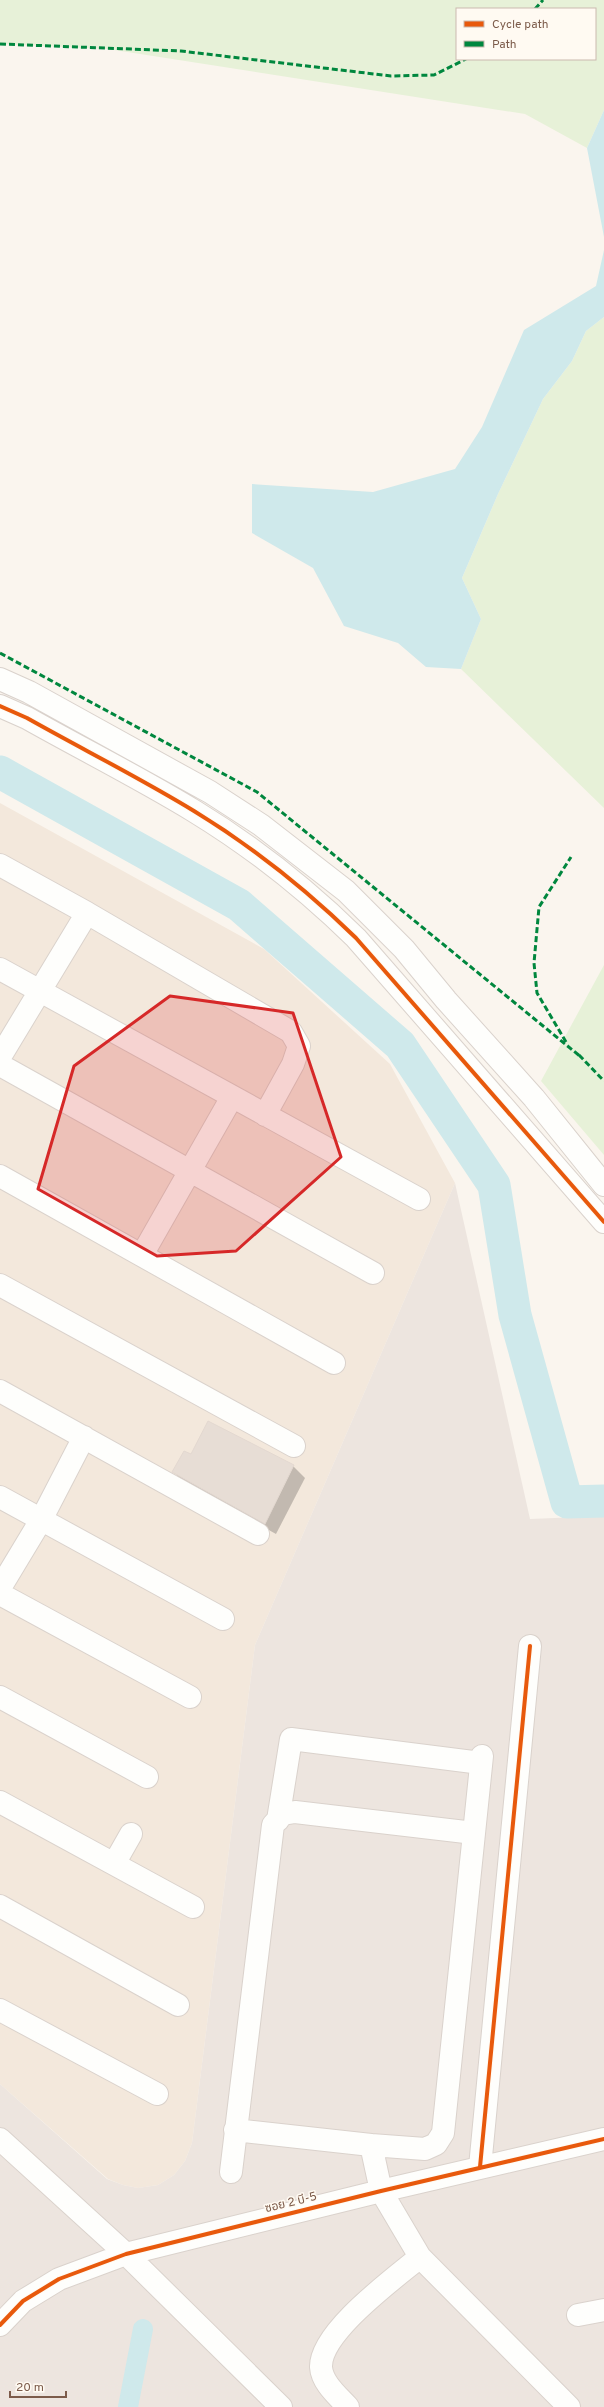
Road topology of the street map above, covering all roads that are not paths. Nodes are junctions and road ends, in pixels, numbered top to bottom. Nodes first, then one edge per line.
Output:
1 (0, 679) edge
2 (0, 706) edge
3 (0, 865) edge
4 (87, 913) junction
5 (0, 969) edge
6 (41, 991) junction
7 (0, 1057) edge
8 (0, 1065) edge
9 (232, 1097) junction
10 (265, 1115) junction
11 (190, 1171) junction
12 (0, 1176) edge
13 (604, 1185) edge
14 (419, 1199) dead end
15 (604, 1222) edge
16 (142, 1255) junction
17 (373, 1273) dead end
18 (0, 1285) edge
19 (334, 1363) dead end
20 (0, 1391) edge
21 (84, 1438) junction
22 (294, 1446) dead end
23 (0, 1497) edge
24 (41, 1520) junction
25 (258, 1534) dead end
26 (0, 1588) edge
27 (0, 1594) edge
28 (223, 1619) dead end
29 (530, 1646) dead end
30 (0, 1697) edge
31 (190, 1697) dead end
32 (147, 1777) dead end
33 (0, 1802) edge
34 (278, 1820) junction
35 (474, 1832) junction
36 (131, 1834) dead end
37 (114, 1864) junction
38 (0, 1906) edge
39 (192, 1907) dead end
40 (178, 2005) dead end
41 (0, 2010) edge
42 (157, 2094) dead end
43 (235, 2130) junction
44 (0, 2139) edge
45 (604, 2139) edge
46 (371, 2145) junction
47 (480, 2168) junction
48 (231, 2172) dead end
49 (381, 2190) junction
50 (126, 2254) junction
51 (420, 2257) junction
52 (604, 2310) edge
53 (578, 2315) dead end
54 (0, 2325) edge
55 (281, 2407) edge
56 (348, 2407) edge
57 (569, 2407) edge

1 - 13 street
2 - 15 street
3 - 4 street
4 - 6 street
4 - 10 street
5 - 6 street
6 - 7 street
6 - 9 street
8 - 11 street
9 - 10 street
9 - 11 street
10 - 14 street
11 - 16 street
11 - 17 street
12 - 16 street
16 - 19 street
18 - 22 street
20 - 21 street
21 - 24 street
21 - 25 street
23 - 24 street
24 - 26 street
24 - 28 street
27 - 31 street
29 - 47 street
30 - 32 street
33 - 37 street
34 - 35 street
34 - 35 street
34 - 43 street
35 - 46 street
36 - 37 street
37 - 39 street
38 - 40 street
41 - 42 street
43 - 46 street
43 - 48 street
44 - 50 street
45 - 47 street, ซอย 2 บี-5
46 - 49 street
47 - 49 street, ซอย 2 บี-5
49 - 50 street, ซอย 2 บี-5
49 - 51 street
50 - 54 street, ซอย 2 บี-5
50 - 55 street
51 - 56 street
51 - 57 street
52 - 53 street

